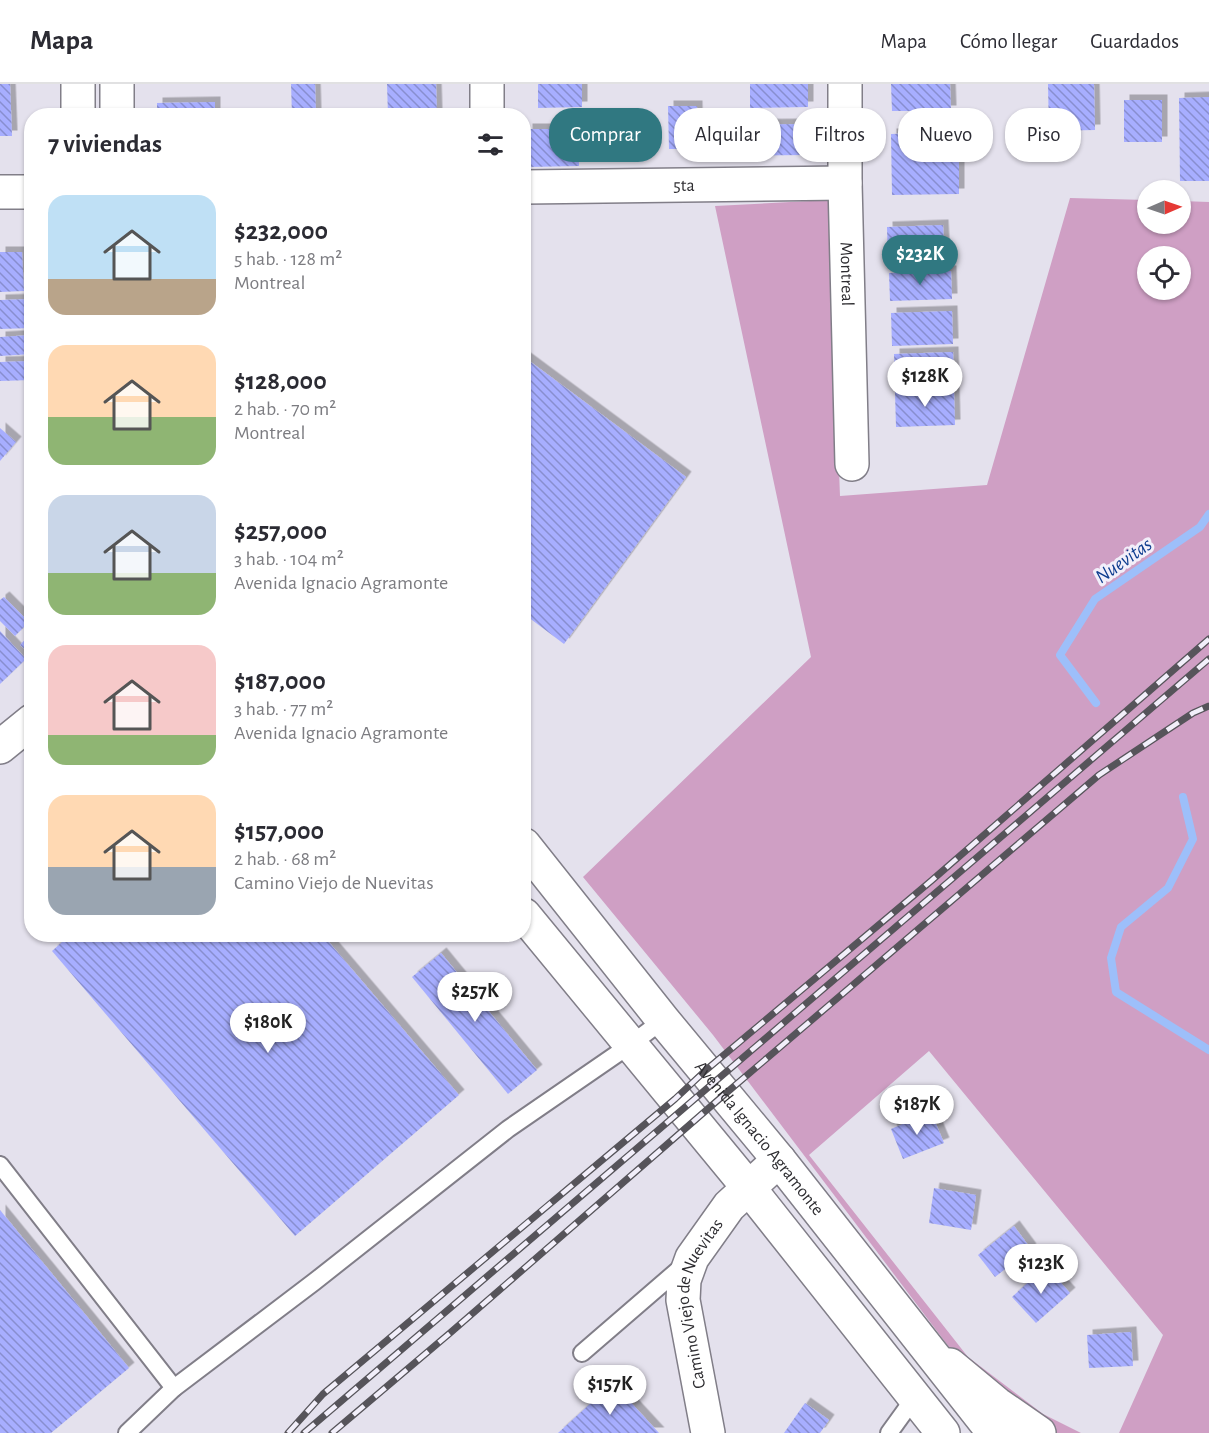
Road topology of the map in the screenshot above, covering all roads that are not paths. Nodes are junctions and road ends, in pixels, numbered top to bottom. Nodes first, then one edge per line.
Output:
1 (78, 84) edge
2 (117, 84) edge
3 (487, 84) edge
4 (845, 84) edge
5 (78, 108) edge
6 (117, 108) edge
7 (487, 108) edge
8 (845, 183) junction
9 (531, 187) edge
10 (0, 192) edge
11 (24, 192) edge
12 (852, 464) dead end
13 (24, 728) edge
14 (0, 747) edge
15 (531, 854) edge
16 (531, 924) edge
17 (663, 1020) junction
18 (630, 1045) junction
19 (779, 1160) junction
20 (0, 1165) edge
21 (748, 1187) junction
22 (692, 1258) junction
23 (924, 1345) junction
24 (582, 1353) dead end
25 (174, 1388) junction
26 (915, 1397) junction
27 (127, 1433) edge
28 (708, 1433) edge
29 (889, 1433) edge
30 (943, 1433) edge
31 (994, 1433) edge
32 (1039, 1433) edge

1 - 5 main road
2 - 6 main road
3 - 7 main road
4 - 8 main road, Montreal
8 - 9 main road, 5ta
8 - 12 main road, Montreal
10 - 11 main road
13 - 14 main road
15 - 17 main road, Avenida Ignacio Agramonte
16 - 18 main road
17 - 18 lane
17 - 19 main road, Avenida Ignacio Agramonte
18 - 21 main road
18 - 25 lane
19 - 21 main road, Camino Viejo de Nuevitas
19 - 23 main road, Avenida Ignacio Agramonte
20 - 25 lane
21 - 22 main road, Camino Viejo de Nuevitas
21 - 26 main road
22 - 24 lane
22 - 28 main road, Camino Viejo de Nuevitas
23 - 31 main road, Avenida Ignacio Agramonte
23 - 32 main road
25 - 27 lane
26 - 29 lane
26 - 30 main road

